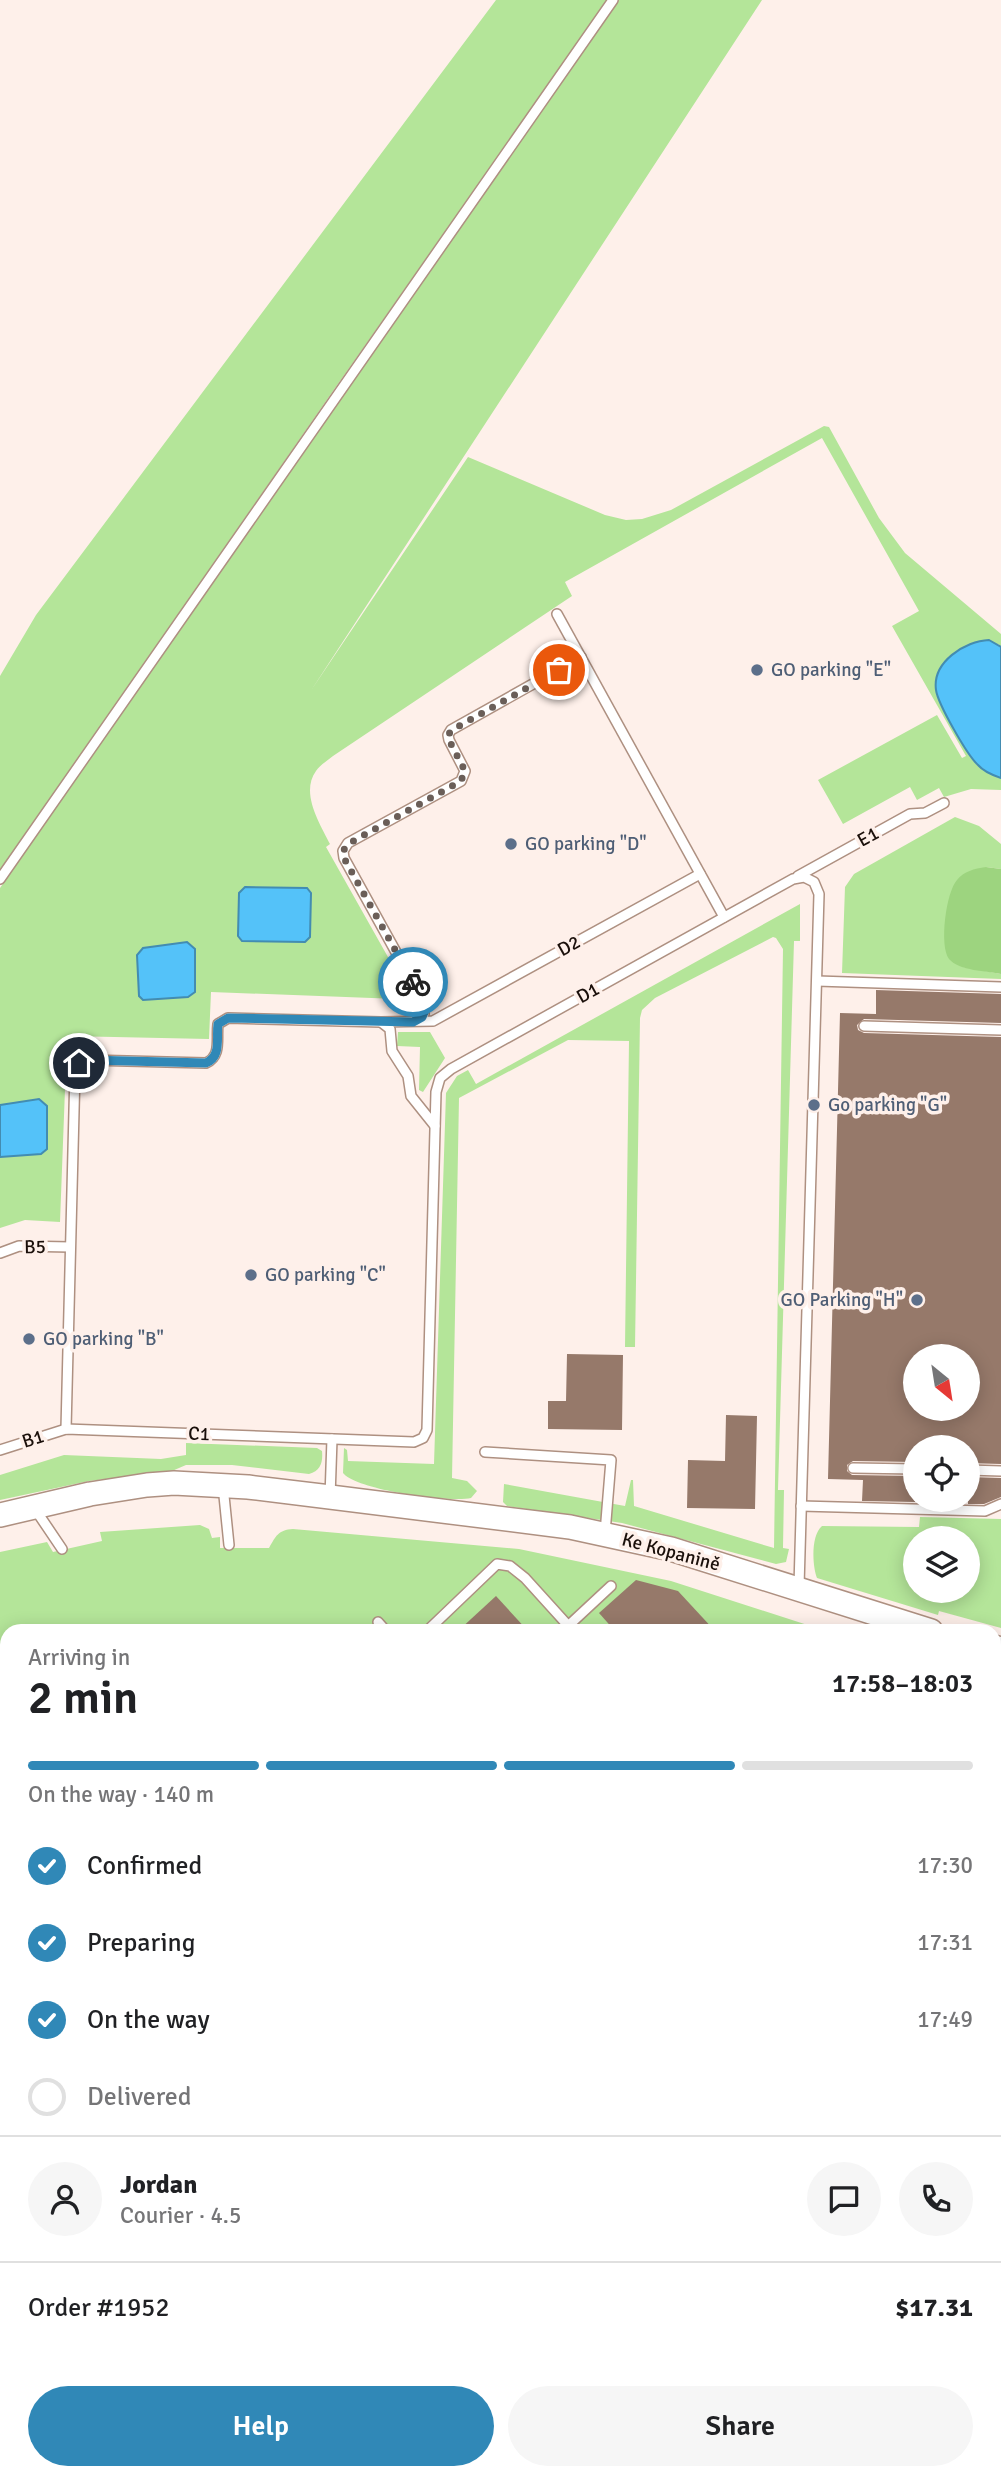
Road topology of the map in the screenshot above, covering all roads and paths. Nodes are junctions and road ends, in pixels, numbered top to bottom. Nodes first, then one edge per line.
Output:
1 (613, 0) edge
2 (557, 614) dead end
3 (581, 657) junction
4 (944, 803) dead end
5 (700, 874) junction
6 (0, 879) edge
7 (793, 879) junction
8 (724, 917) junction
9 (817, 981) junction
10 (1001, 987) edge
11 (382, 1022) junction
12 (413, 1022) junction
13 (864, 1027) dead end
14 (1001, 1030) edge
15 (436, 1127) junction
16 (70, 1247) junction
17 (0, 1253) edge
18 (66, 1429) junction
19 (332, 1439) junction
20 (0, 1450) edge
21 (485, 1452) dead end
22 (853, 1468) dead end
23 (903, 1469) edge
24 (980, 1470) edge
25 (1001, 1471) edge
26 (223, 1485) junction
27 (330, 1497) junction
28 (1001, 1504) edge
29 (801, 1506) junction
30 (34, 1507) junction
31 (0, 1515) edge
32 (605, 1535) junction
33 (229, 1545) dead end
34 (62, 1549) dead end
35 (611, 1586) dead end
36 (798, 1591) junction
37 (434, 1624) edge
38 (566, 1624) edge
39 (575, 1624) edge
40 (908, 1624) edge

1 - 6 lane
2 - 3 lane
3 - 5 lane
3 - 12 lane
4 - 7 lane, E1
5 - 8 lane
5 - 12 lane, D2
7 - 8 lane, E1
7 - 9 lane, E1
8 - 15 lane, D1
9 - 10 lane
9 - 29 lane
11 - 12 lane
11 - 15 lane
11 - 16 lane
13 - 14 lane
15 - 19 lane, C1
16 - 17 lane, B5
16 - 18 lane
18 - 19 lane, C1
18 - 20 lane, B1
19 - 27 lane
21 - 32 lane
22 - 23 lane
24 - 25 lane
26 - 27 street, Ke Kopanině
26 - 30 street, Ke Kopanině
26 - 33 lane
27 - 32 street, Ke Kopanině
28 - 29 lane
29 - 36 lane
30 - 31 street, Ke Kopanině
30 - 34 lane
32 - 36 street, Ke Kopanině
35 - 39 lane
36 - 40 street, Ke Kopanině
37 - 38 lane

